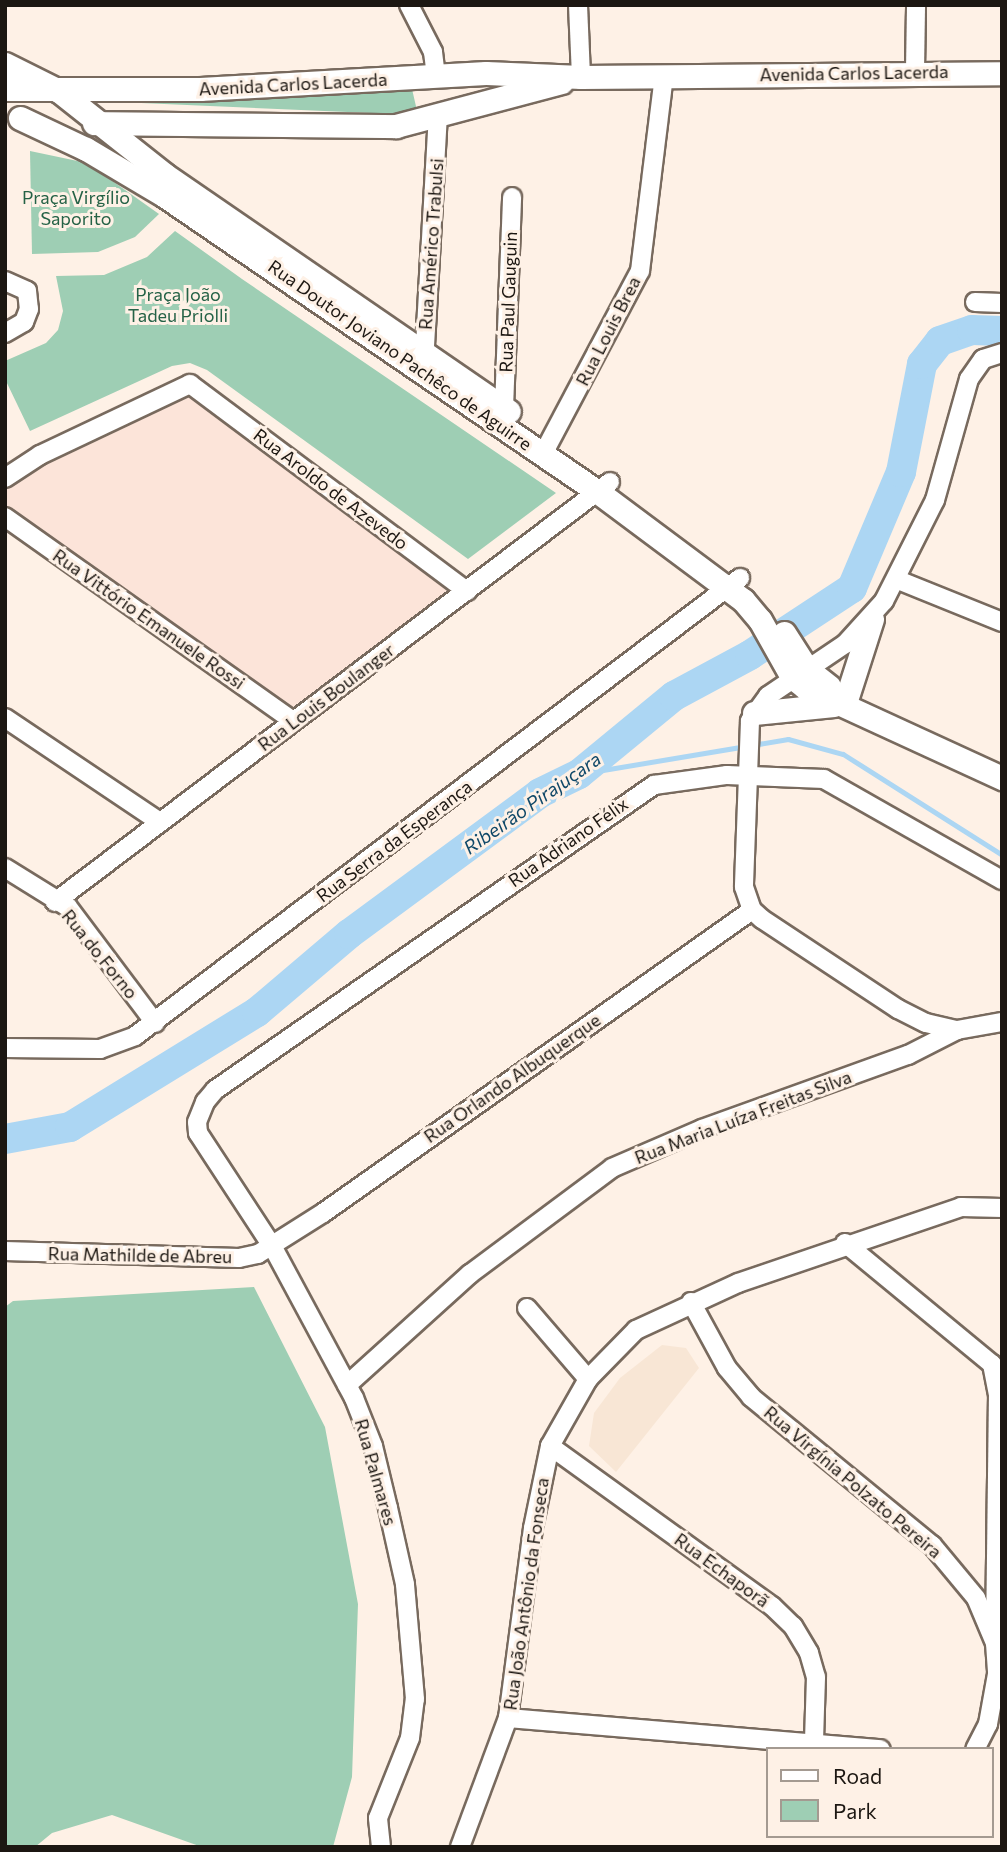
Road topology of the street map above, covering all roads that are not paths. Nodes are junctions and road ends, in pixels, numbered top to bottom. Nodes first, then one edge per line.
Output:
1 (409, 5) edge
2 (578, 5) edge
3 (916, 5) edge
4 (5, 64) edge
5 (915, 71) junction
6 (1002, 72) edge
7 (664, 76) junction
8 (440, 77) junction
9 (581, 78) junction
10 (5, 89) edge
11 (58, 91) junction
12 (445, 114) junction
13 (13, 118) edge
14 (96, 123) junction
15 (170, 126) junction
16 (165, 175) junction
17 (512, 197) dead end
18 (5, 281) edge
19 (975, 302) dead end
20 (1002, 303) edge
21 (5, 333) edge
22 (1001, 353) edge
23 (424, 361) junction
24 (504, 408) junction
25 (548, 447) junction
26 (5, 478) edge
27 (604, 487) junction
28 (5, 517) edge
29 (898, 580) junction
30 (734, 584) junction
31 (467, 591) junction
32 (872, 619) junction
33 (1002, 622) edge
34 (799, 673) junction
35 (846, 706) junction
36 (5, 718) edge
37 (757, 719) junction
38 (293, 721) junction
39 (745, 772) junction
40 (1002, 778) edge
41 (160, 822) junction
42 (5, 868) edge
43 (1002, 880) edge
44 (55, 902) junction
45 (752, 910) junction
46 (1002, 1022) edge
47 (155, 1023) junction
48 (957, 1030) junction
49 (5, 1032) edge
50 (27, 1047) junction
51 (5, 1048) edge
52 (198, 1133) joint
53 (1002, 1208) edge
54 (845, 1243) junction
55 (272, 1246) junction
56 (5, 1251) edge
57 (691, 1302) junction
58 (527, 1308) dead end
59 (588, 1379) junction
60 (347, 1385) junction
61 (550, 1446) junction
62 (995, 1643) junction
63 (508, 1718) junction
64 (814, 1742) junction
65 (862, 1747) edge
66 (976, 1747) edge
67 (473, 1809) junction
68 (381, 1847) edge
69 (449, 1847) edge
70 (460, 1847) edge

1 - 8 street
2 - 9 street
3 - 5 street
4 - 11 main road, Rua Doutor Joviano Pachêco de Aguirre
5 - 6 main road, Avenida Carlos Lacerda
5 - 7 main road, Avenida Carlos Lacerda
7 - 9 main road, Avenida Carlos Lacerda
7 - 25 street, Rua Louis Brea
8 - 9 main road, Avenida Carlos Lacerda
8 - 11 main road, Avenida Carlos Lacerda
8 - 12 main road
9 - 12 main road, Avenida Carlos Lacerda
10 - 11 main road, Avenida Carlos Lacerda
11 - 14 main road, Rua Doutor Joviano Pachêco de Aguirre
12 - 15 main road, Avenida Carlos Lacerda
12 - 23 street, Rua Américo Trabulsi
13 - 14 main road, Avenida Carlos Lacerda
13 - 23 main road, Rua Doutor Joviano Pachêco de Aguirre
14 - 15 main road, Avenida Carlos Lacerda
14 - 16 main road, Rua Doutor Joviano Pachêco de Aguirre
15 - 16 main road
16 - 23 main road, Rua Doutor Joviano Pachêco de Aguirre
17 - 24 street, Rua Paul Gauguin
18 - 21 street
19 - 20 street
22 - 29 street
23 - 24 main road, Rua Doutor Joviano Pachêco de Aguirre
23 - 25 main road, Rua Doutor Joviano Pachêco de Aguirre
24 - 25 main road, Rua Doutor Joviano Pachêco de Aguirre
25 - 27 main road, Rua Doutor Joviano Pachêco de Aguirre
26 - 31 street, Rua Aroldo de Azevedo
27 - 30 main road, Rua Doutor Joviano Pachêco de Aguirre
27 - 31 street, Rua Louis Boulanger
28 - 38 street, Rua Vittório Emanuele Rossi
29 - 32 street
29 - 33 street
30 - 34 main road, Rua Doutor Joviano Pachêco de Aguirre
30 - 47 street, Rua Serra da Esperança
31 - 38 street, Rua Louis Boulanger
32 - 34 street
32 - 35 main road
34 - 35 main road
34 - 37 street
35 - 37 main road
35 - 40 main road
36 - 41 street
37 - 39 street
38 - 41 street, Rua Louis Boulanger
39 - 43 street, Rua Adriano Félix
39 - 45 street
39 - 52 street, Rua Adriano Félix
41 - 44 street, Rua Louis Boulanger
42 - 44 street, Rua do Forno
44 - 47 street, Rua do Forno
45 - 48 street
45 - 55 street, Rua Orlando Albuquerque
46 - 48 street
47 - 50 street, Rua Serra da Esperança
48 - 60 street, Rua Maria Luíza Freitas Silva
49 - 50 street
50 - 51 street, Rua Serra da Esperança
52 - 55 street, Rua Palmares
53 - 54 street, Rua João Antônio da Fonseca
54 - 57 street, Rua João Antônio da Fonseca
54 - 62 street
55 - 56 street, Rua Mathilde de Abreu
55 - 60 street, Rua Palmares
57 - 59 street, Rua João Antônio da Fonseca
57 - 62 street, Rua Virgínia Polzato Pereira
58 - 59 street
59 - 61 street, Rua João Antônio da Fonseca
60 - 68 street, Rua Palmares
61 - 63 street, Rua João Antônio da Fonseca
61 - 64 street, Rua Echaporã
62 - 66 street, Rua Virgínia Polzato Pereira
63 - 64 street
63 - 67 street, Rua João Antônio da Fonseca
64 - 65 street
67 - 69 street, Rua João Antônio da Fonseca
67 - 70 street, Rua João Antônio da Fonseca

